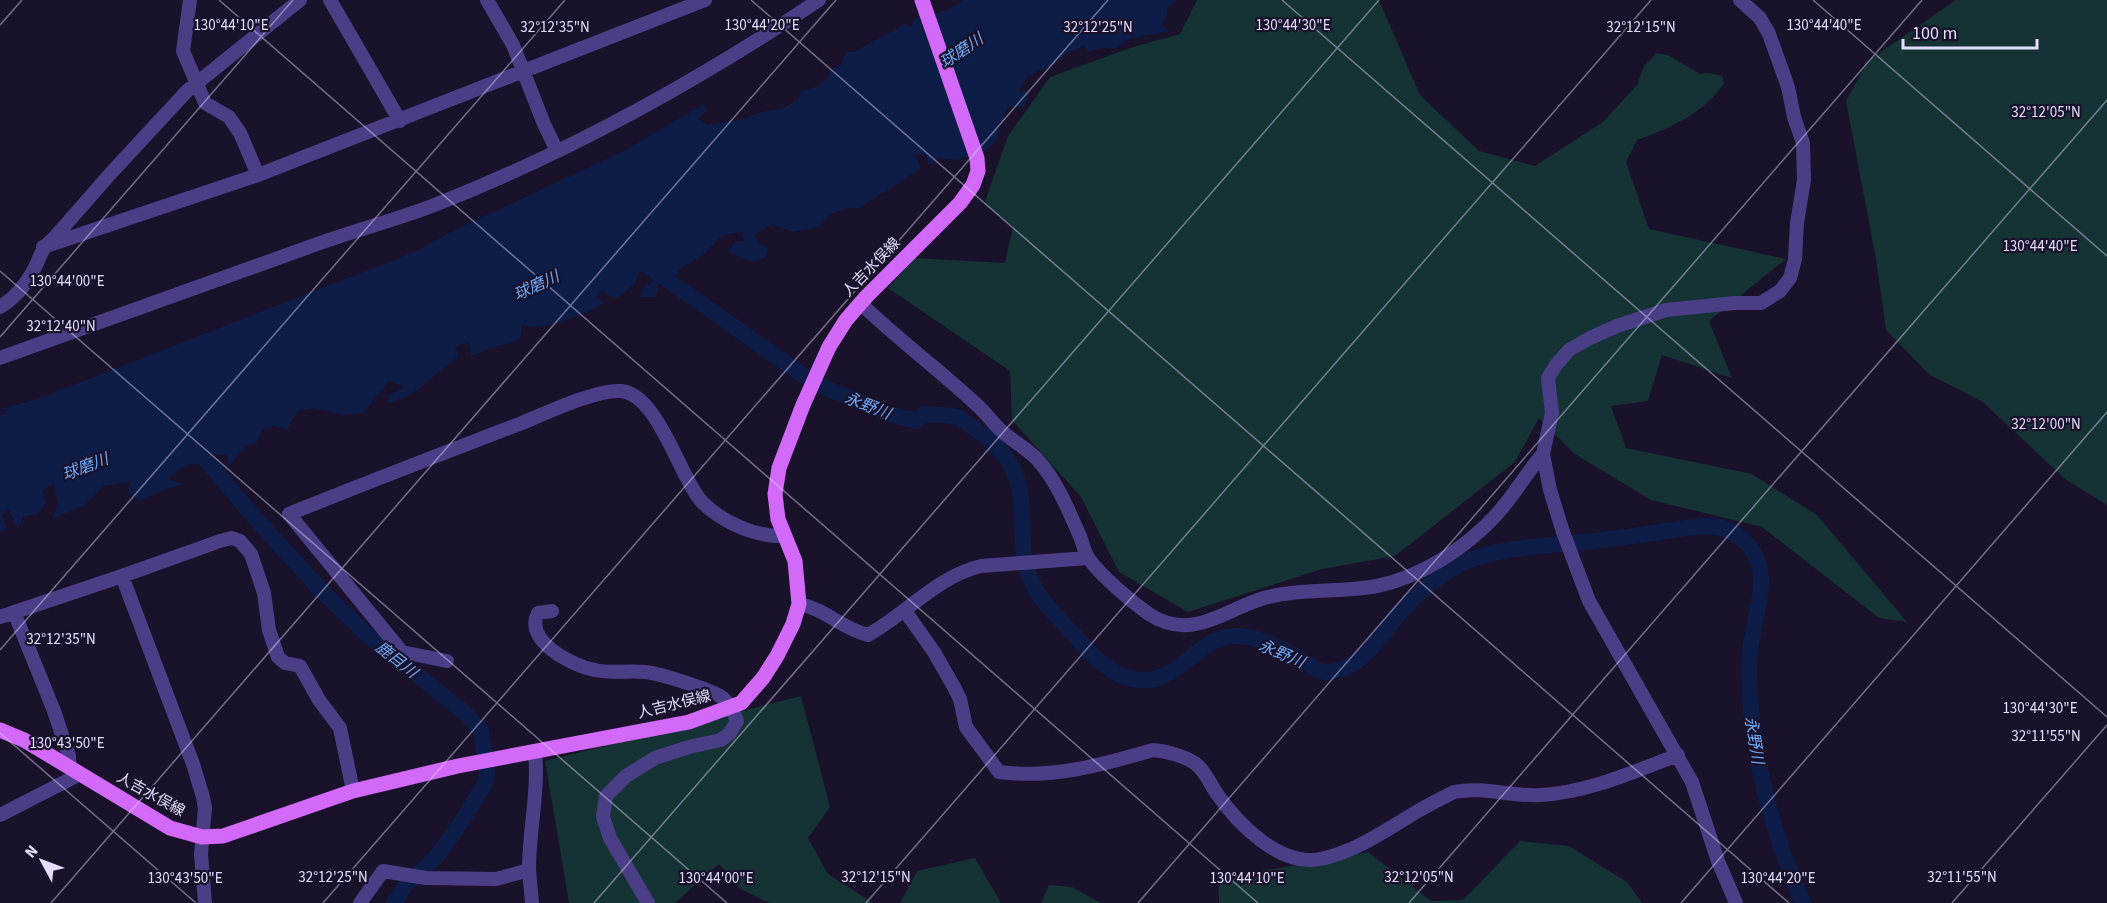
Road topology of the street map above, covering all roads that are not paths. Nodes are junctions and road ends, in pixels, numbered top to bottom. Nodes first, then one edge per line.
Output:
1 (190, 0) edge
2 (300, 0) edge
3 (330, 0) edge
4 (487, 0) edge
5 (705, 0) edge
6 (819, 0) edge
7 (922, 0) edge
8 (1740, 0) edge
9 (523, 73) junction
10 (197, 83) junction
11 (400, 121) junction
12 (557, 151) junction
13 (258, 175) junction
14 (43, 247) junction
15 (860, 303) junction
16 (0, 307) edge
17 (0, 358) edge
18 (1543, 454) junction
19 (784, 536) junction
20 (1087, 558) junction
21 (122, 576) junction
22 (799, 604) junction
23 (552, 611) dead end
24 (905, 611) junction
25 (14, 612) junction
26 (0, 616) edge
27 (447, 661) dead end
28 (732, 707) junction
29 (0, 730) edge
30 (535, 751) junction
31 (1678, 754) junction
32 (75, 771) junction
33 (353, 791) junction
34 (0, 815) edge
35 (202, 837) junction
36 (529, 870) junction
37 (205, 903) edge
38 (360, 903) edge
39 (532, 903) edge
40 (648, 903) edge
41 (1736, 903) edge

1 - 10 street
2 - 10 street
3 - 11 street
4 - 9 street
5 - 9 street
6 - 12 street
7 - 15 main road, 人吉水俣線
8 - 18 street
9 - 11 street
9 - 12 street
10 - 13 street
10 - 14 street
11 - 13 street
12 - 17 street
13 - 14 street
14 - 16 street
15 - 19 main road, 人吉水俣線
15 - 20 street
18 - 20 street
18 - 31 street
19 - 22 main road, 人吉水俣線
19 - 27 street
20 - 24 street
21 - 25 street
21 - 33 street
21 - 35 street
22 - 24 street
22 - 28 main road, 人吉水俣線
23 - 28 street
24 - 31 street
25 - 26 street
25 - 32 street
28 - 30 main road, 人吉水俣線
28 - 40 street
29 - 32 main road, 人吉水俣線
30 - 33 main road, 人吉水俣線
30 - 36 street
31 - 41 street
32 - 34 street
32 - 35 main road, 人吉水俣線
33 - 35 main road, 人吉水俣線
35 - 37 street
36 - 38 street
36 - 39 street

